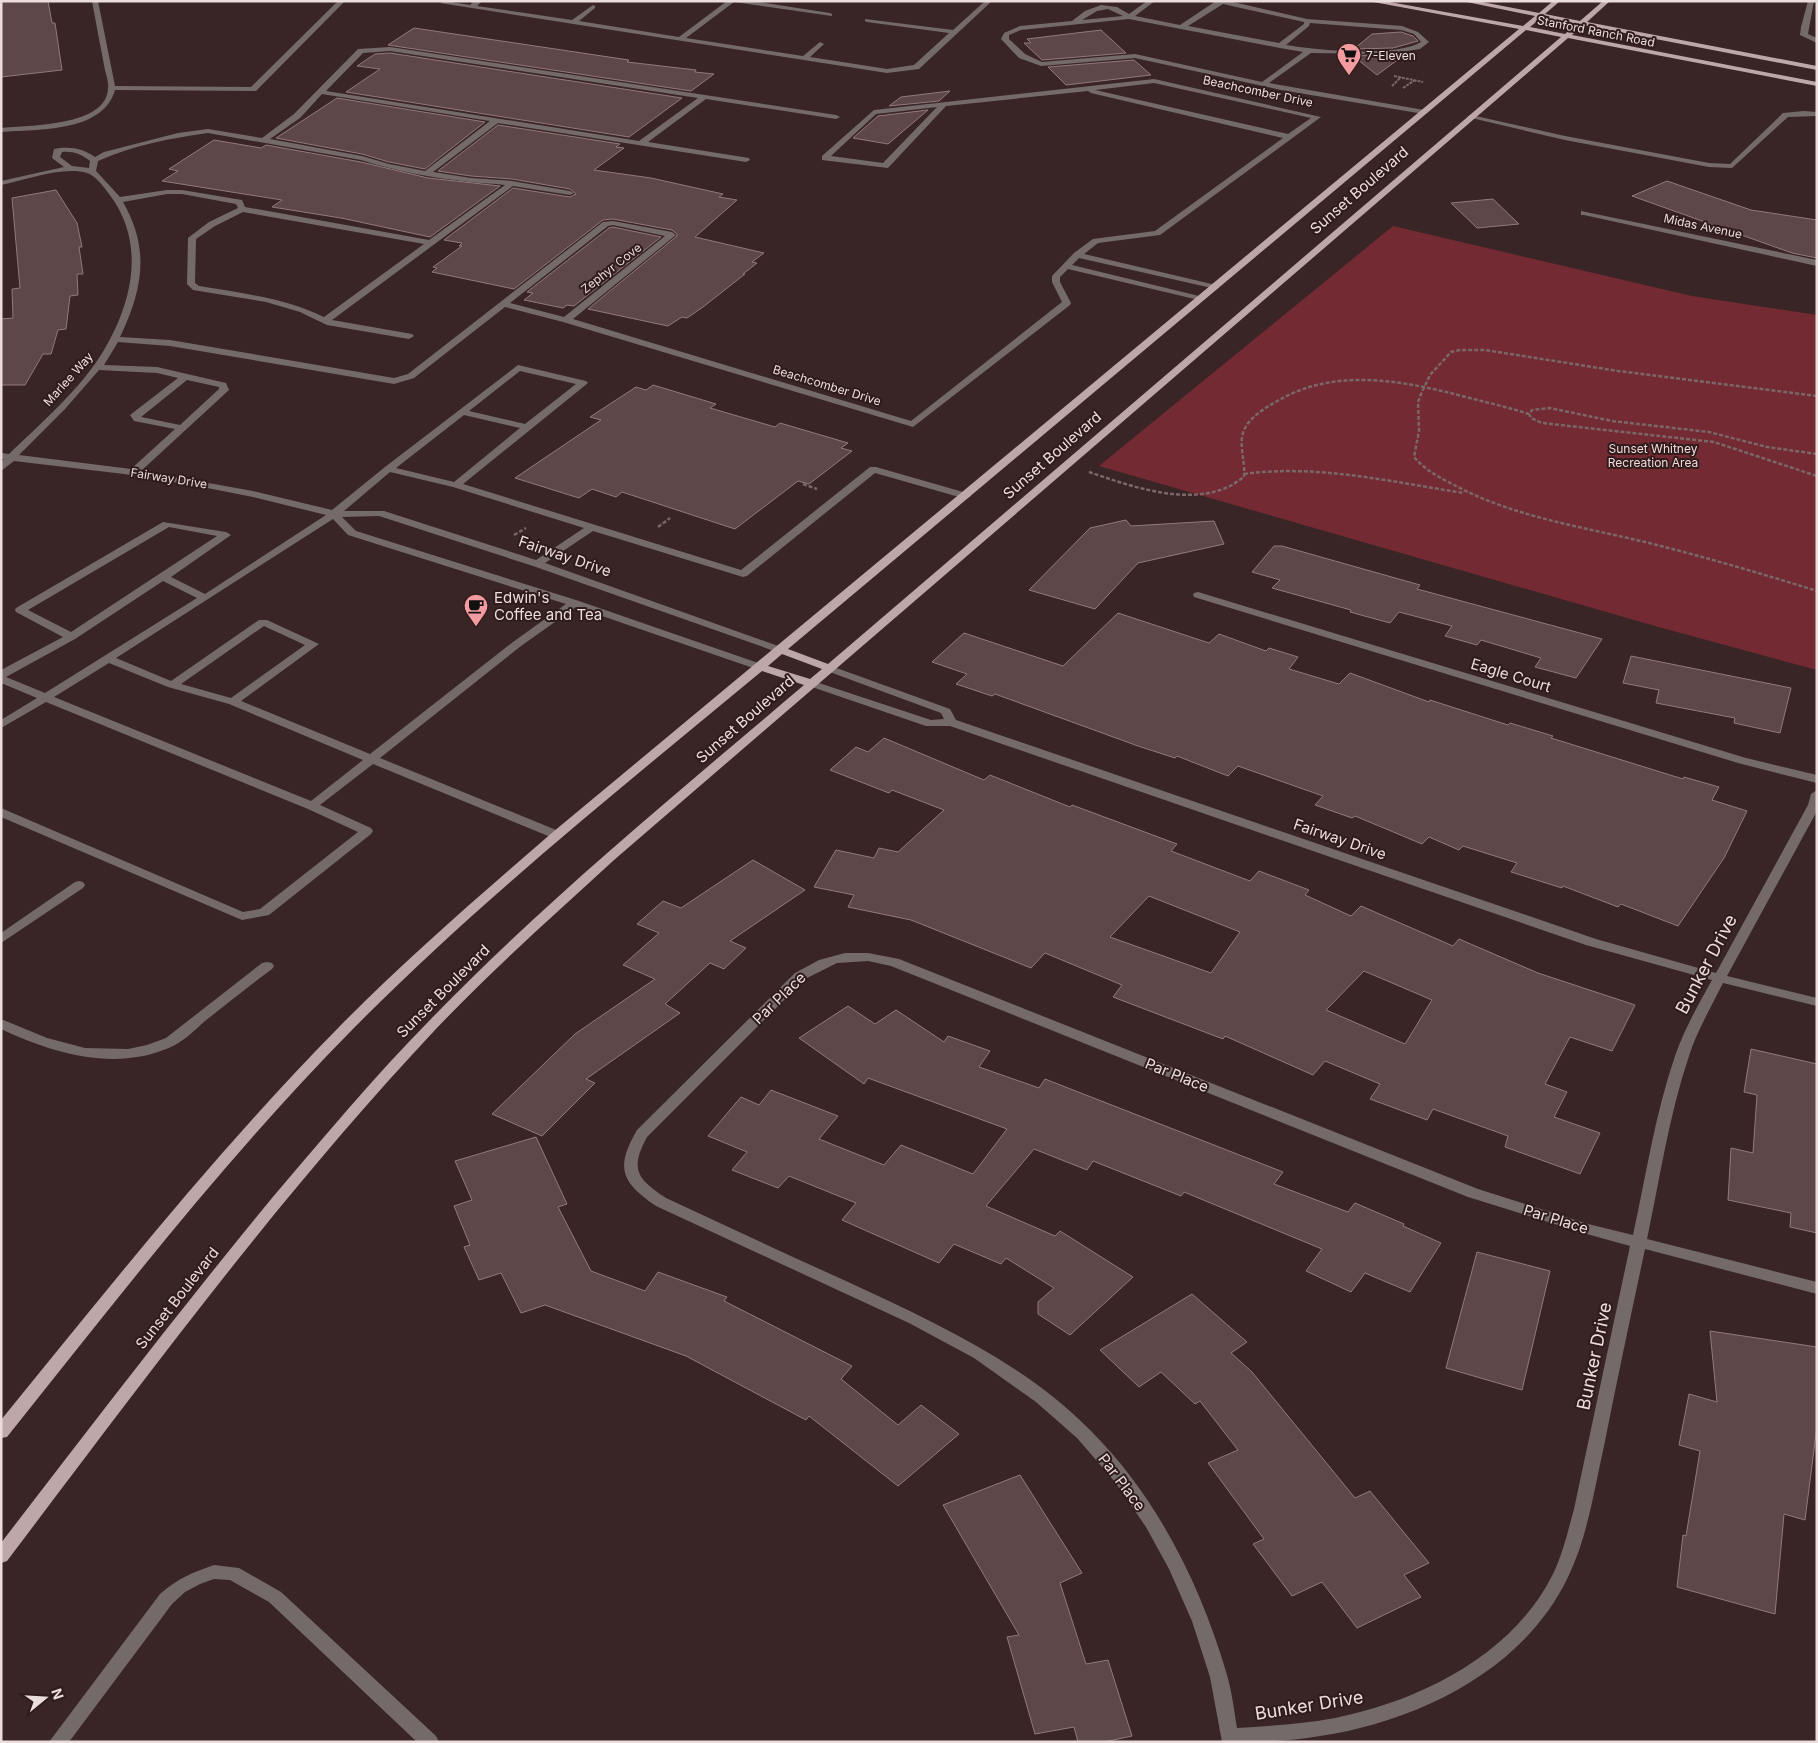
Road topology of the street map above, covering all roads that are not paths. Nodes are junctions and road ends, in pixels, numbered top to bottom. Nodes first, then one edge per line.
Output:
1 (95, 1) edge
2 (342, 1) edge
3 (479, 1) edge
4 (732, 1) edge
5 (737, 1) edge
6 (989, 1) edge
7 (1091, 1) edge
8 (1152, 1) edge
9 (1222, 1) edge
10 (1371, 1) edge
11 (1465, 1) edge
12 (1557, 1) edge
13 (1607, 1) edge
14 (1811, 1) edge
15 (444, 3) dead end
16 (471, 7) junction
17 (593, 7) dead end
18 (1104, 7) junction
19 (1810, 11) junction
20 (830, 15) dead end
21 (1541, 15) junction
22 (1129, 16) junction
23 (1817, 17) edge
24 (868, 20) dead end
25 (1308, 21) junction
26 (1075, 22) junction
27 (573, 23) junction
28 (1581, 23) junction
29 (1183, 26) junction
30 (1525, 28) junction
31 (955, 32) junction
32 (1566, 36) junction
33 (680, 39) junction
34 (1817, 41) edge
35 (820, 44) dead end
36 (1280, 46) junction
37 (1309, 51) junction
38 (805, 58) junction
39 (1817, 68) edge
40 (1263, 84) junction
41 (1817, 84) edge
42 (112, 88) junction
43 (1081, 89) junction
44 (321, 92) junction
45 (705, 96) junction
46 (943, 105) junction
47 (1424, 112) junction
48 (1817, 114) edge
49 (836, 117) dead end
50 (1471, 117) junction
51 (496, 120) junction
52 (1, 130) edge
53 (1289, 137) junction
54 (264, 140) junction
55 (641, 143) junction
56 (94, 160) junction
57 (746, 160) dead end
58 (70, 168) junction
59 (92, 171) junction
60 (427, 173) junction
61 (1, 183) edge
62 (512, 183) junction
63 (570, 193) dead end
64 (119, 200) junction
65 (242, 209) junction
66 (1584, 213) dead end
67 (431, 243) junction
68 (1077, 254) junction
69 (1817, 263) edge
70 (1065, 266) junction
71 (1213, 287) junction
72 (1200, 299) junction
73 (504, 304) junction
74 (566, 320) junction
75 (325, 321) junction
76 (409, 336) dead end
77 (115, 339) junction
78 (97, 367) junction
79 (186, 376) junction
80 (462, 412) junction
81 (183, 428) junction
82 (527, 428) junction
83 (6, 457) edge
84 (1, 468) edge
85 (388, 470) junction
86 (133, 472) junction
87 (456, 485) junction
88 (966, 496) junction
89 (334, 514) junction
90 (592, 527) junction
91 (537, 564) junction
92 (163, 577) junction
93 (1198, 595) dead end
94 (205, 598) junction
95 (576, 603) junction
96 (71, 637) junction
97 (780, 650) junction
98 (109, 658) junction
99 (760, 667) junction
100 (831, 669) junction
101 (1, 675) edge
102 (1, 679) edge
103 (813, 684) junction
104 (172, 685) junction
105 (47, 698) junction
106 (233, 702) junction
107 (950, 722) junction
108 (1, 725) edge
109 (371, 759) junction
110 (1817, 779) edge
111 (1817, 794) edge
112 (312, 806) junction
113 (1, 812) edge
114 (556, 835) junction
115 (79, 885) dead end
116 (1, 939) edge
117 (267, 966) dead end
118 (1720, 979) junction
119 (1817, 1002) edge
120 (1, 1023) edge
121 (1638, 1242) junction
122 (1817, 1288) edge
123 (1, 1432) edge
124 (1, 1556) edge
125 (1231, 1739) edge
126 (58, 1742) edge
127 (430, 1742) edge

1 - 42 street
2 - 42 street
3 - 16 street
4 - 33 street
5 - 20 street
6 - 31 street
7 - 18 street
8 - 22 street
9 - 25 street
9 - 29 street
10 - 30 main road, Stanford Ranch Road
11 - 21 main road, Stanford Ranch Road
12 - 21 main road, Sunset Boulevard
13 - 28 main road, Sunset Boulevard
14 - 19 street
15 - 16 street
16 - 27 street
17 - 27 street
18 - 22 street
18 - 26 street
19 - 23 street
19 - 34 street
21 - 28 main road, Stanford Ranch Road
21 - 30 main road, Sunset Boulevard
22 - 26 street
22 - 29 street
24 - 31 street
25 - 36 street
25 - 37 street
26 - 40 street
27 - 33 street
28 - 32 main road, Sunset Boulevard
28 - 39 main road, Stanford Ranch Road
29 - 36 street
30 - 32 main road, Stanford Ranch Road
30 - 47 main road, Sunset Boulevard
31 - 38 street
32 - 41 main road, Stanford Ranch Road
32 - 50 main road, Sunset Boulevard
33 - 38 street
35 - 38 street
36 - 37 street
37 - 40 street
40 - 47 street
42 - 52 street
43 - 46 street, Beachcomber Drive
43 - 53 street
43 - 53 street, Beachcomber Drive
44 - 45 street
44 - 51 street
44 - 54 street
45 - 49 street
45 - 55 street
46 - 46 street, Beachcomber Drive
47 - 71 main road, Sunset Boulevard
48 - 50 street
50 - 100 main road, Sunset Boulevard
51 - 55 street
51 - 60 street
53 - 68 street, Beachcomber Drive
54 - 56 street
54 - 60 street
55 - 57 street
56 - 58 street
56 - 59 street
58 - 59 street
58 - 61 street
59 - 64 street, Marlee Way
60 - 62 street
62 - 63 street
62 - 67 street
64 - 65 street
64 - 77 street, Marlee Way
65 - 67 street
65 - 75 street
66 - 69 street, Midas Avenue
67 - 75 street
68 - 70 street, Beachcomber Drive
68 - 71 street
70 - 72 street
70 - 74 street, Beachcomber Drive
71 - 72 main road, Sunset Boulevard
72 - 88 main road, Sunset Boulevard
73 - 74 street, Beachcomber Drive
73 - 74 street, Zephyr Cove
73 - 77 street
75 - 76 street
77 - 78 street, Marlee Way
78 - 79 street
78 - 83 street, Marlee Way
79 - 81 street
79 - 81 street
80 - 82 street
80 - 82 street
80 - 85 street
81 - 86 street
82 - 87 street
83 - 84 street, Marlee Way
83 - 86 street, Fairway Drive
85 - 87 street
85 - 89 street
86 - 89 street, Fairway Drive
87 - 90 street
88 - 90 street
88 - 97 main road, Sunset Boulevard
89 - 91 street, Fairway Drive
89 - 94 street
89 - 95 street
90 - 91 street
91 - 97 street, Fairway Drive
92 - 94 street
92 - 96 street
92 - 96 street
93 - 110 street, Eagle Court
94 - 98 street
95 - 99 street
95 - 109 street
96 - 101 street
97 - 99 main road, Sunset Boulevard
97 - 100 main road
98 - 104 street
98 - 105 street
99 - 103 main road
99 - 114 main road, Sunset Boulevard
100 - 103 main road, Sunset Boulevard
100 - 107 street, Fairway Drive
102 - 105 street
103 - 107 street, Fairway Drive
103 - 124 main road, Sunset Boulevard
104 - 106 street
104 - 106 street
105 - 108 street
105 - 112 street
106 - 109 street
107 - 118 street, Fairway Drive
109 - 112 street
109 - 114 street
111 - 118 street, Bunker Drive
112 - 113 street
114 - 123 main road, Sunset Boulevard
115 - 116 street
117 - 120 street
118 - 119 street, Fairway Drive
118 - 121 street, Bunker Drive
121 - 122 street, Par Place
121 - 125 street, Bunker Drive
121 - 125 street, Par Place
126 - 127 street

